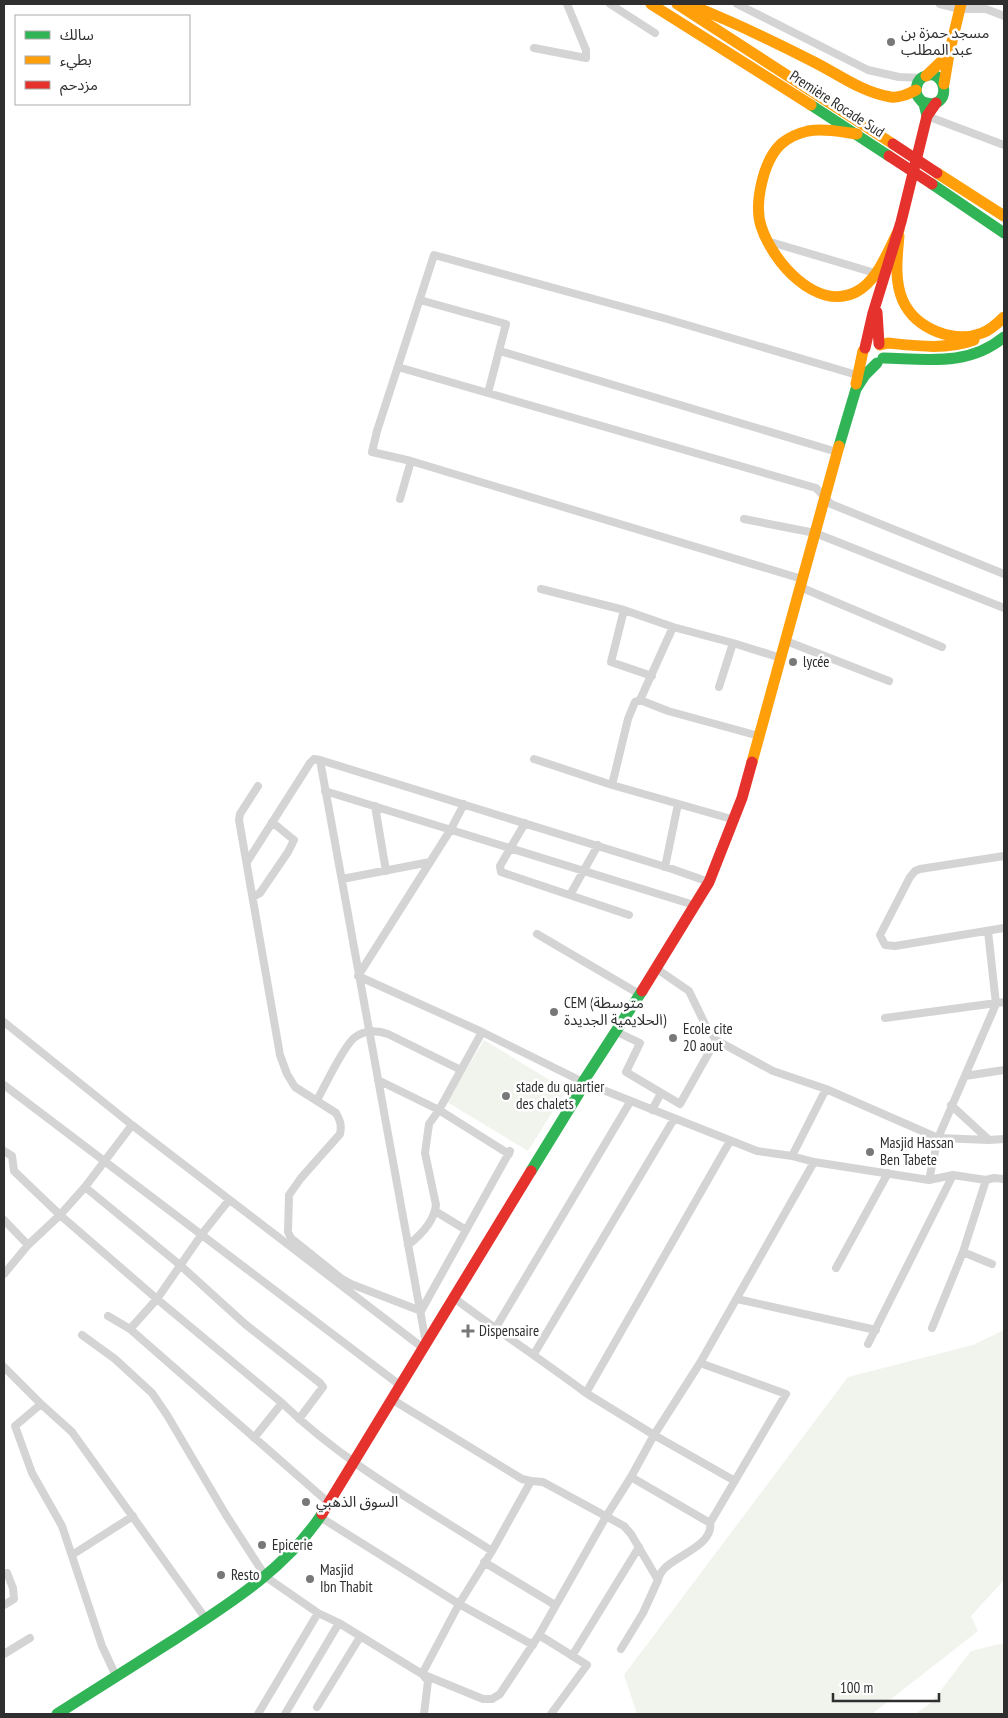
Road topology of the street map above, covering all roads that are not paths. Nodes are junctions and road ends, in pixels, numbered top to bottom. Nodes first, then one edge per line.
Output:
1 (567, 4) edge
2 (610, 4) edge
3 (652, 4) edge
4 (677, 4) edge
5 (688, 4) edge
6 (738, 4) edge
7 (940, 4) edge
8 (961, 6) edge
9 (1004, 16) edge
10 (655, 33) dead end
11 (534, 48) dead end
12 (949, 54) junction
13 (924, 76) junction
14 (899, 77) junction
15 (944, 84) junction
16 (916, 89) junction
17 (923, 102) junction
18 (936, 103) junction
19 (927, 116) junction
20 (857, 134) junction
21 (1004, 146) edge
22 (961, 205) junction
23 (1004, 216) edge
24 (899, 230) junction
25 (1004, 233) edge
26 (774, 242) dead end
27 (1004, 242) edge
28 (875, 273) junction
29 (420, 300) junction
30 (877, 302) junction
31 (1004, 317) edge
32 (982, 334) junction
33 (1004, 337) edge
34 (879, 345) junction
35 (864, 350) junction
36 (500, 351) junction
37 (880, 360) junction
38 (398, 367) junction
39 (857, 375) junction
40 (856, 390) junction
41 (488, 393) junction
42 (837, 452) junction
43 (411, 461) junction
44 (824, 497) junction
45 (400, 499) dead end
46 (744, 519) dead end
47 (815, 533) junction
48 (1004, 574) edge
49 (801, 583) junction
50 (541, 589) dead end
51 (1004, 608) edge
52 (624, 610) junction
53 (673, 627) junction
54 (786, 641) junction
55 (733, 643) junction
56 (942, 647) dead end
57 (781, 658) junction
58 (652, 676) junction
59 (889, 682) dead end
60 (719, 687) dead end
61 (640, 700) junction
62 (759, 736) junction
63 (534, 759) dead end
64 (320, 760) junction
65 (612, 785) junction
66 (258, 786) dead end
67 (326, 791) junction
68 (464, 804) junction
69 (678, 804) junction
70 (375, 806) junction
71 (734, 820) junction
72 (272, 822) junction
73 (525, 823) junction
74 (451, 829) junction
75 (598, 846) junction
76 (511, 849) junction
77 (1004, 856) edge
78 (247, 862) junction
79 (430, 862) junction
80 (665, 867) junction
81 (386, 871) junction
82 (584, 871) junction
83 (342, 879) junction
84 (709, 882) junction
85 (570, 894) junction
86 (253, 897) junction
87 (694, 905) junction
88 (629, 914) dead end
89 (1004, 928) edge
90 (988, 930) junction
91 (537, 934) dead end
92 (657, 969) junction
93 (358, 976) junction
94 (641, 994) junction
95 (1000, 1003) edge
96 (885, 1018) dead end
97 (4, 1022) edge
98 (369, 1031) junction
99 (482, 1032) junction
100 (617, 1032) junction
101 (716, 1040) junction
102 (461, 1070) junction
103 (1004, 1070) edge
104 (965, 1076) junction
105 (378, 1080) junction
106 (583, 1082) junction
107 (4, 1084) edge
108 (826, 1089) junction
109 (661, 1093) junction
110 (316, 1100) junction
111 (630, 1102) junction
112 (951, 1105) junction
113 (439, 1110) junction
114 (652, 1110) junction
115 (674, 1119) junction
116 (132, 1125) junction
117 (938, 1138) junction
118 (1004, 1139) edge
119 (990, 1140) junction
120 (730, 1141) junction
121 (4, 1151) edge
122 (792, 1156) junction
123 (106, 1161) junction
124 (814, 1162) junction
125 (888, 1173) junction
126 (953, 1175) junction
127 (1004, 1179) edge
128 (928, 1180) junction
129 (986, 1180) junction
130 (85, 1187) junction
131 (229, 1200) junction
132 (435, 1211) junction
133 (60, 1215) junction
134 (4, 1220) edge
135 (466, 1230) junction
136 (202, 1234) junction
137 (28, 1245) junction
138 (408, 1245) junction
139 (962, 1252) junction
140 (992, 1264) dead end
141 (180, 1265) junction
142 (836, 1268) dead end
143 (4, 1274) edge
144 (454, 1298) junction
145 (157, 1299) junction
146 (737, 1299) junction
147 (420, 1311) junction
148 (108, 1316) dead end
149 (932, 1328) dead end
150 (130, 1329) junction
151 (495, 1329) junction
152 (876, 1330) junction
153 (82, 1335) dead end
154 (868, 1344) dead end
155 (424, 1345) junction
156 (534, 1354) junction
157 (700, 1363) junction
158 (4, 1367) edge
159 (401, 1386) junction
160 (586, 1393) junction
161 (393, 1400) junction
162 (282, 1403) junction
163 (41, 1404) junction
164 (299, 1420) junction
165 (654, 1435) junction
166 (254, 1438) junction
167 (354, 1463) junction
168 (631, 1477) junction
169 (531, 1481) junction
170 (735, 1481) junction
171 (329, 1503) junction
172 (133, 1516) junction
173 (607, 1516) junction
174 (320, 1517) junction
175 (710, 1524) junction
176 (639, 1547) junction
177 (492, 1551) junction
178 (72, 1555) junction
179 (484, 1562) junction
180 (8, 1573) dead end
181 (266, 1577) junction
182 (658, 1580) junction
183 (459, 1604) junction
184 (4, 1605) edge
185 (555, 1605) junction
186 (318, 1613) junction
187 (206, 1619) junction
188 (339, 1623) junction
189 (540, 1635) junction
190 (360, 1637) junction
191 (30, 1638) dead end
192 (532, 1645) junction
193 (621, 1648) dead end
194 (4, 1654) edge
195 (572, 1656) junction
196 (422, 1674) junction
197 (116, 1676) junction
198 (317, 1707) dead end
199 (57, 1714) edge
200 (258, 1714) edge
201 (285, 1714) edge
202 (424, 1714) edge
203 (551, 1714) edge

1 - 11 street
2 - 10 street
3 - 20 main road, Première Rocade Sud
4 - 23 main road, Première Rocade Sud, bridge
5 - 16 main road
6 - 14 street
7 - 8 street
8 - 9 street
8 - 12 main road
12 - 13 main road
12 - 15 main road
13 - 14 street
13 - 15 main road
13 - 16 main road
14 - 16 street
15 - 18 main road
16 - 17 main road
17 - 18 main road
17 - 19 main road
18 - 19 main road
19 - 21 street
19 - 24 main road
20 - 22 main road, Première Rocade Sud, bridge
20 - 28 main road
22 - 25 main road, Première Rocade Sud
22 - 27 main road
24 - 28 main road
24 - 30 main road
24 - 32 main road
26 - 28 street
29 - 36 street
29 - 38 street
29 - 39 street
30 - 34 main road
30 - 35 main road
31 - 32 main road
32 - 34 main road
33 - 37 main road
34 - 35 main road
34 - 37 main road
35 - 37 main road
35 - 39 main road
36 - 41 street
36 - 42 street
37 - 40 main road
38 - 41 street
38 - 43 street
39 - 40 main road
40 - 42 main road
41 - 44 street
42 - 44 main road
43 - 45 street
43 - 49 street
44 - 47 main road
44 - 48 street
46 - 47 street
47 - 49 main road
47 - 51 street
49 - 54 main road
49 - 56 street
50 - 52 street
52 - 53 street
52 - 58 street
53 - 55 street
53 - 58 street
54 - 57 main road
54 - 59 street
55 - 57 street
55 - 60 street
57 - 62 main road
58 - 61 street
61 - 62 street
61 - 65 street
62 - 71 main road
63 - 65 street
64 - 67 street
64 - 68 street
64 - 72 street
65 - 69 street
66 - 78 street
67 - 70 street
67 - 83 street
68 - 73 street
68 - 74 street
69 - 71 street
69 - 80 street
70 - 74 street
70 - 81 street
71 - 84 main road
72 - 78 street
72 - 86 street
73 - 75 street
73 - 76 street
74 - 76 street
74 - 79 street
75 - 80 street
75 - 82 street
76 - 82 street
76 - 85 street
77 - 90 street
78 - 86 street
79 - 81 street
79 - 93 street
80 - 84 street
81 - 83 street
82 - 85 street
82 - 87 street
83 - 93 street
84 - 87 main road
85 - 88 street
86 - 110 street
87 - 92 main road
89 - 90 street
90 - 95 street
91 - 94 street
92 - 94 main road
92 - 101 street
93 - 98 street
93 - 99 street
94 - 100 main road
95 - 96 street
95 - 104 street
97 - 116 street
98 - 102 street
98 - 105 street
98 - 110 street
99 - 102 street
99 - 106 street
100 - 106 main road
100 - 109 street
101 - 108 street
101 - 109 street
102 - 113 street
103 - 104 street
104 - 112 street
105 - 113 street
105 - 138 street
106 - 111 street
106 - 144 main road
107 - 123 street
108 - 117 street
108 - 122 street
109 - 114 street
110 - 147 street
111 - 114 street
111 - 151 street
112 - 117 street
112 - 119 street
113 - 132 street
113 - 135 street
114 - 115 street
115 - 120 street
115 - 156 street
116 - 123 street
116 - 131 street
117 - 119 street
117 - 128 street
118 - 119 street
120 - 122 street
120 - 160 street
121 - 133 street
122 - 124 street
123 - 130 street
123 - 136 street
124 - 125 street
124 - 146 street
125 - 128 street
125 - 142 street
126 - 128 street
126 - 129 street
126 - 152 street
127 - 129 street
129 - 139 street
130 - 133 street
130 - 141 street
131 - 136 street
131 - 155 street
132 - 135 street
132 - 138 street
133 - 137 street
133 - 145 street
134 - 137 street
135 - 147 street
136 - 141 street
136 - 159 street
137 - 143 street
138 - 147 street
139 - 140 street
139 - 149 street
141 - 145 street
141 - 164 street
144 - 151 street
144 - 155 main road
145 - 150 street
145 - 162 street
146 - 152 street
146 - 157 street
147 - 155 street
148 - 150 street
150 - 166 street
151 - 156 street
152 - 154 street
153 - 181 street
155 - 159 main road
156 - 160 street
157 - 165 street
157 - 170 street
158 - 163 street
159 - 161 main road
160 - 165 street
161 - 167 main road
161 - 169 street
162 - 164 street
162 - 166 street
163 - 172 street
163 - 178 street
164 - 167 street
165 - 168 street
165 - 170 street
166 - 171 street
167 - 171 main road
167 - 177 street
168 - 173 street
168 - 175 street
169 - 173 street
169 - 177 street
170 - 175 street
171 - 174 main road
172 - 178 street
172 - 187 street
173 - 176 street
173 - 185 street
174 - 181 main road
174 - 183 street
175 - 182 street
176 - 182 street
176 - 195 street
177 - 179 street
178 - 197 street
179 - 183 street
179 - 185 street
180 - 184 street
181 - 186 street
181 - 187 main road
182 - 193 street
183 - 192 street
183 - 196 street
185 - 189 street
186 - 188 street
186 - 200 street
187 - 197 main road
188 - 190 street
188 - 201 street
189 - 192 street
189 - 195 street
190 - 196 street
190 - 198 street
191 - 194 street
192 - 196 street
195 - 203 street
196 - 202 street
197 - 199 main road

